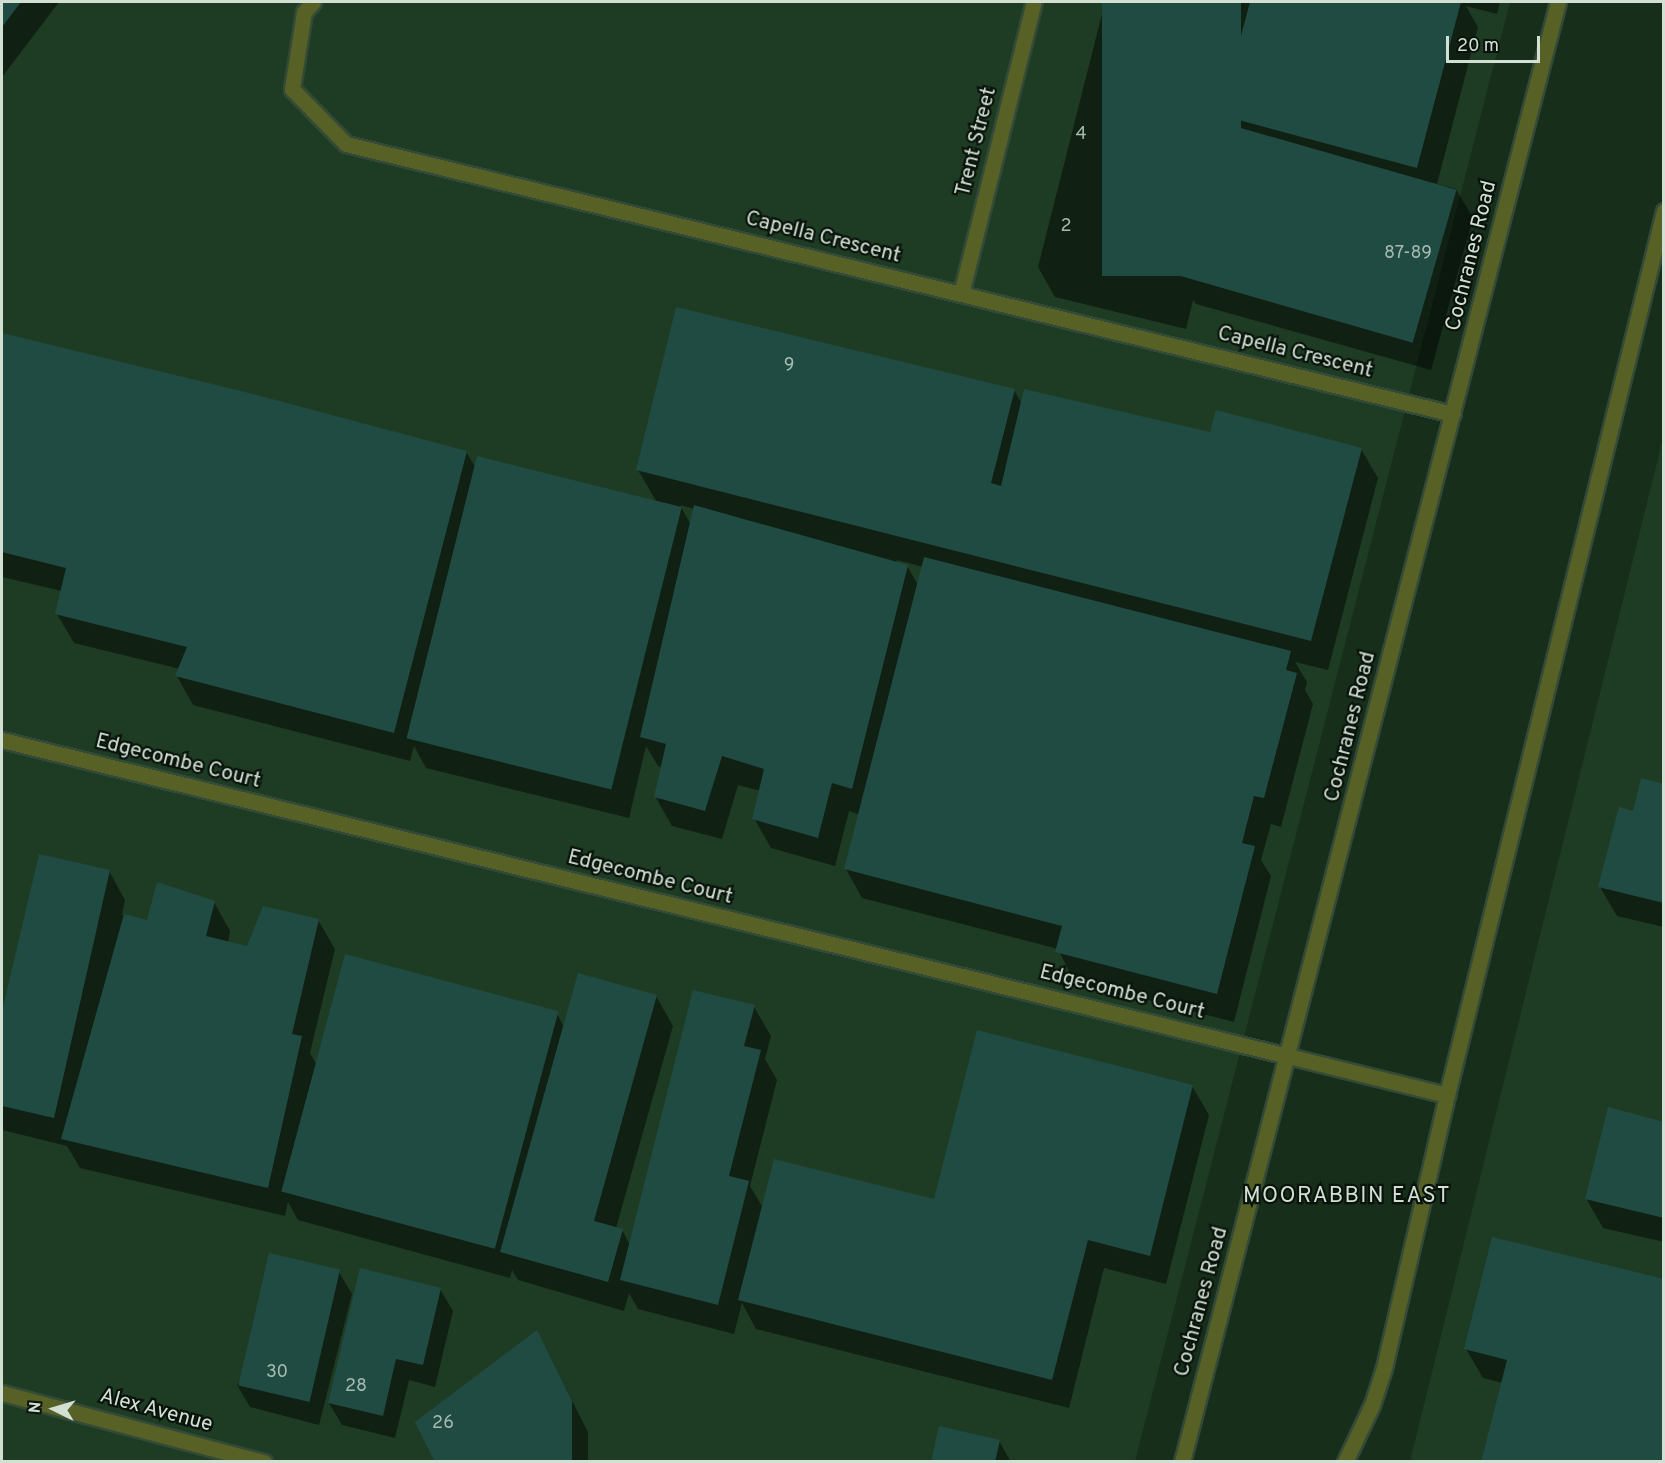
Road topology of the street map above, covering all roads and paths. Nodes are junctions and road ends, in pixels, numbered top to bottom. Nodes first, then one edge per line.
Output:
1 (314, 2) edge
2 (1034, 2) edge
3 (1558, 2) edge
4 (1664, 211) edge
5 (961, 294) junction
6 (1453, 414) junction
7 (2, 740) edge
8 (1288, 1056) junction
9 (1447, 1095) junction
10 (2, 1393) edge
11 (264, 1461) edge
12 (1182, 1461) edge
13 (1345, 1461) edge

1 - 5 street, Capella Crescent
2 - 5 street, Trent Street
3 - 6 street, Cochranes Road
4 - 9 street
5 - 6 street, Capella Crescent
6 - 8 street, Cochranes Road
7 - 8 street, Edgecombe Court
8 - 9 street, Edgecombe Court
8 - 12 street, Cochranes Road
9 - 13 street
10 - 11 street, Alex Avenue

